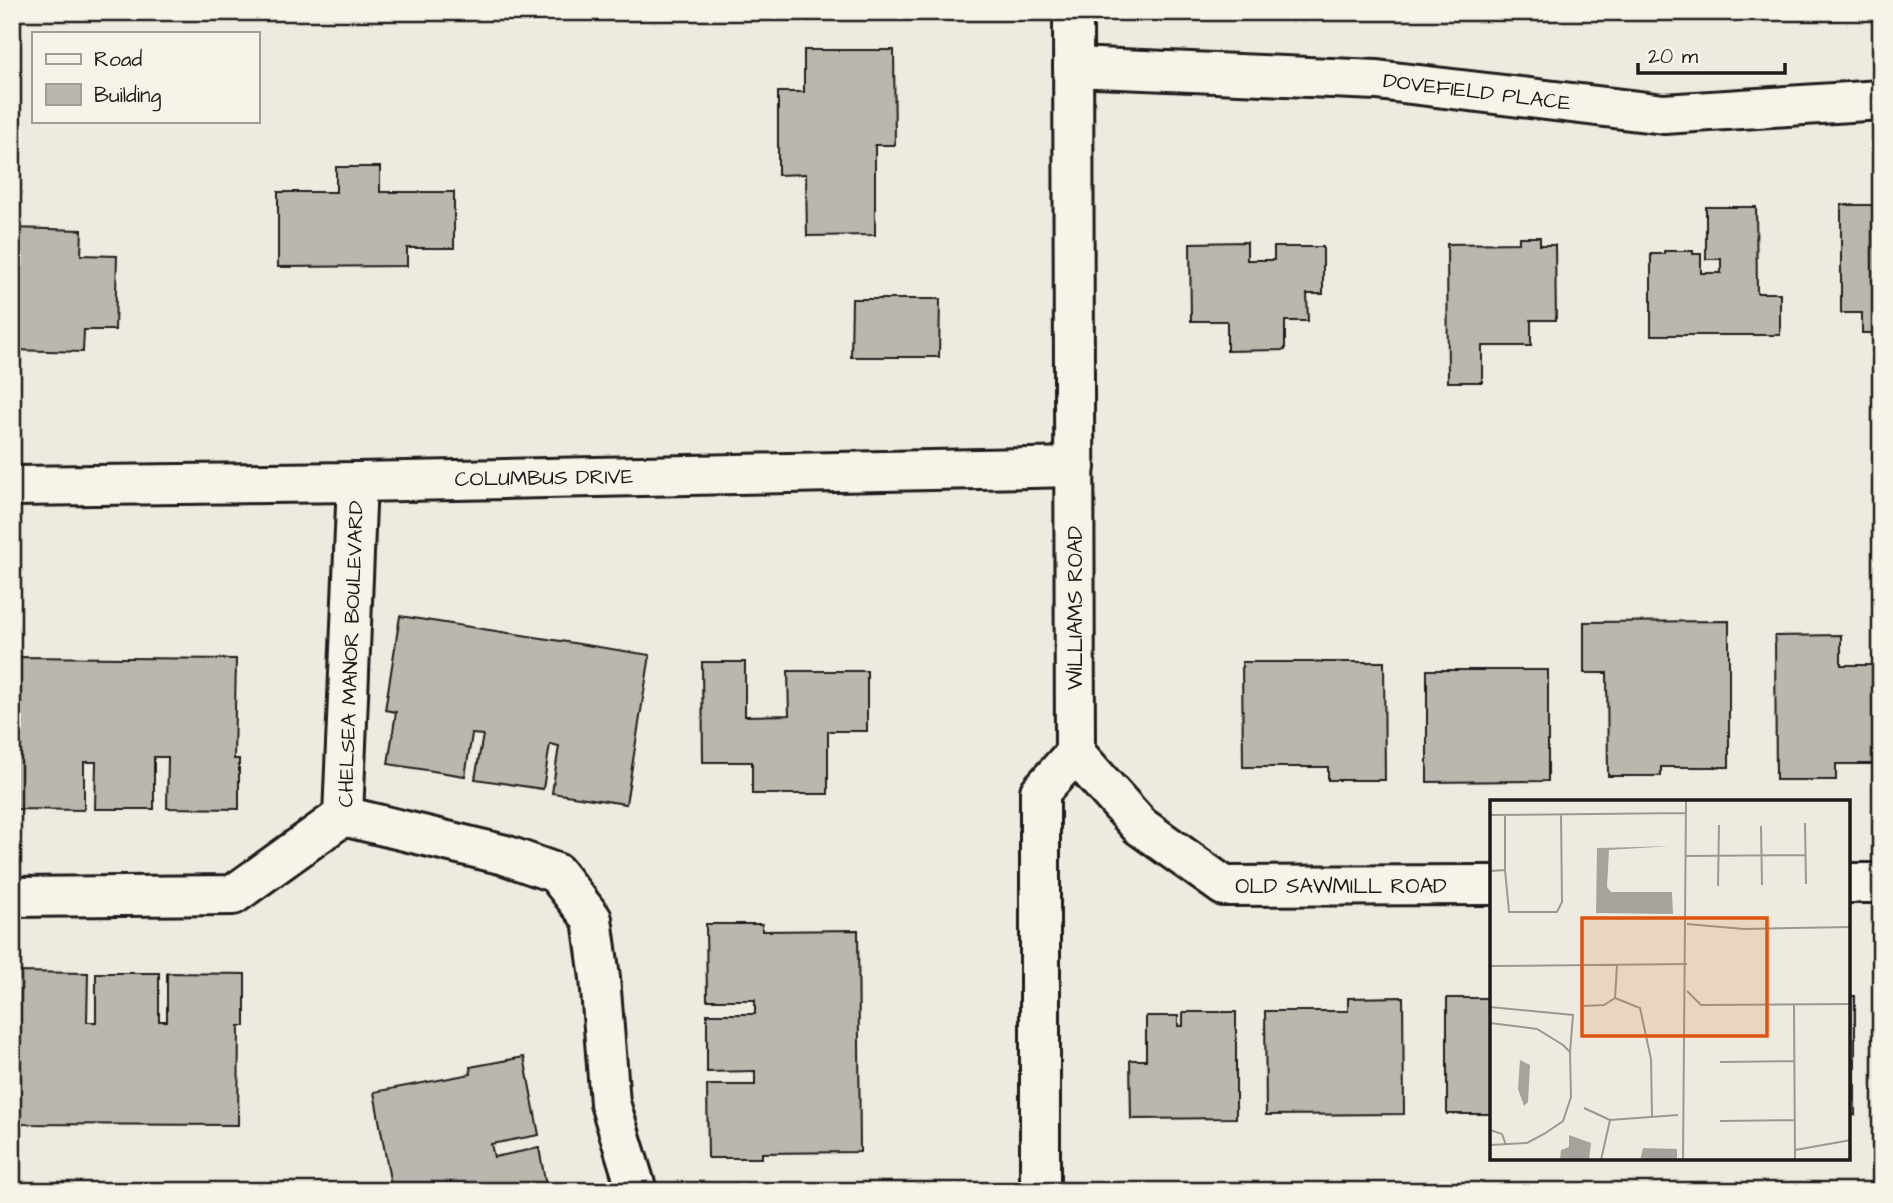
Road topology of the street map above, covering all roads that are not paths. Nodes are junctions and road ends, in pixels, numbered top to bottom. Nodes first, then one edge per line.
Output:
1 (1073, 12) edge
2 (1073, 67) junction
3 (1881, 100) edge
4 (1075, 467) junction
5 (357, 482) junction
6 (12, 486) edge
7 (1075, 752) junction
8 (343, 816) junction
9 (1851, 883) edge
10 (1881, 883) edge
11 (1490, 885) edge
12 (12, 897) edge
13 (637, 1191) edge
14 (1040, 1191) edge

1 - 2 street, WILLIAMS ROAD
2 - 3 street, DOVEFIELD PLACE
2 - 4 street, WILLIAMS ROAD
4 - 5 street, COLUMBUS DRIVE
4 - 7 street, WILLIAMS ROAD
5 - 6 street, COLUMBUS DRIVE
5 - 8 street, CHELSEA MANOR BOULEVARD
7 - 11 street, OLD SAWMILL ROAD
7 - 14 street
8 - 12 street
8 - 13 street, CHELSEA MANOR BOULEVARD
9 - 10 street

